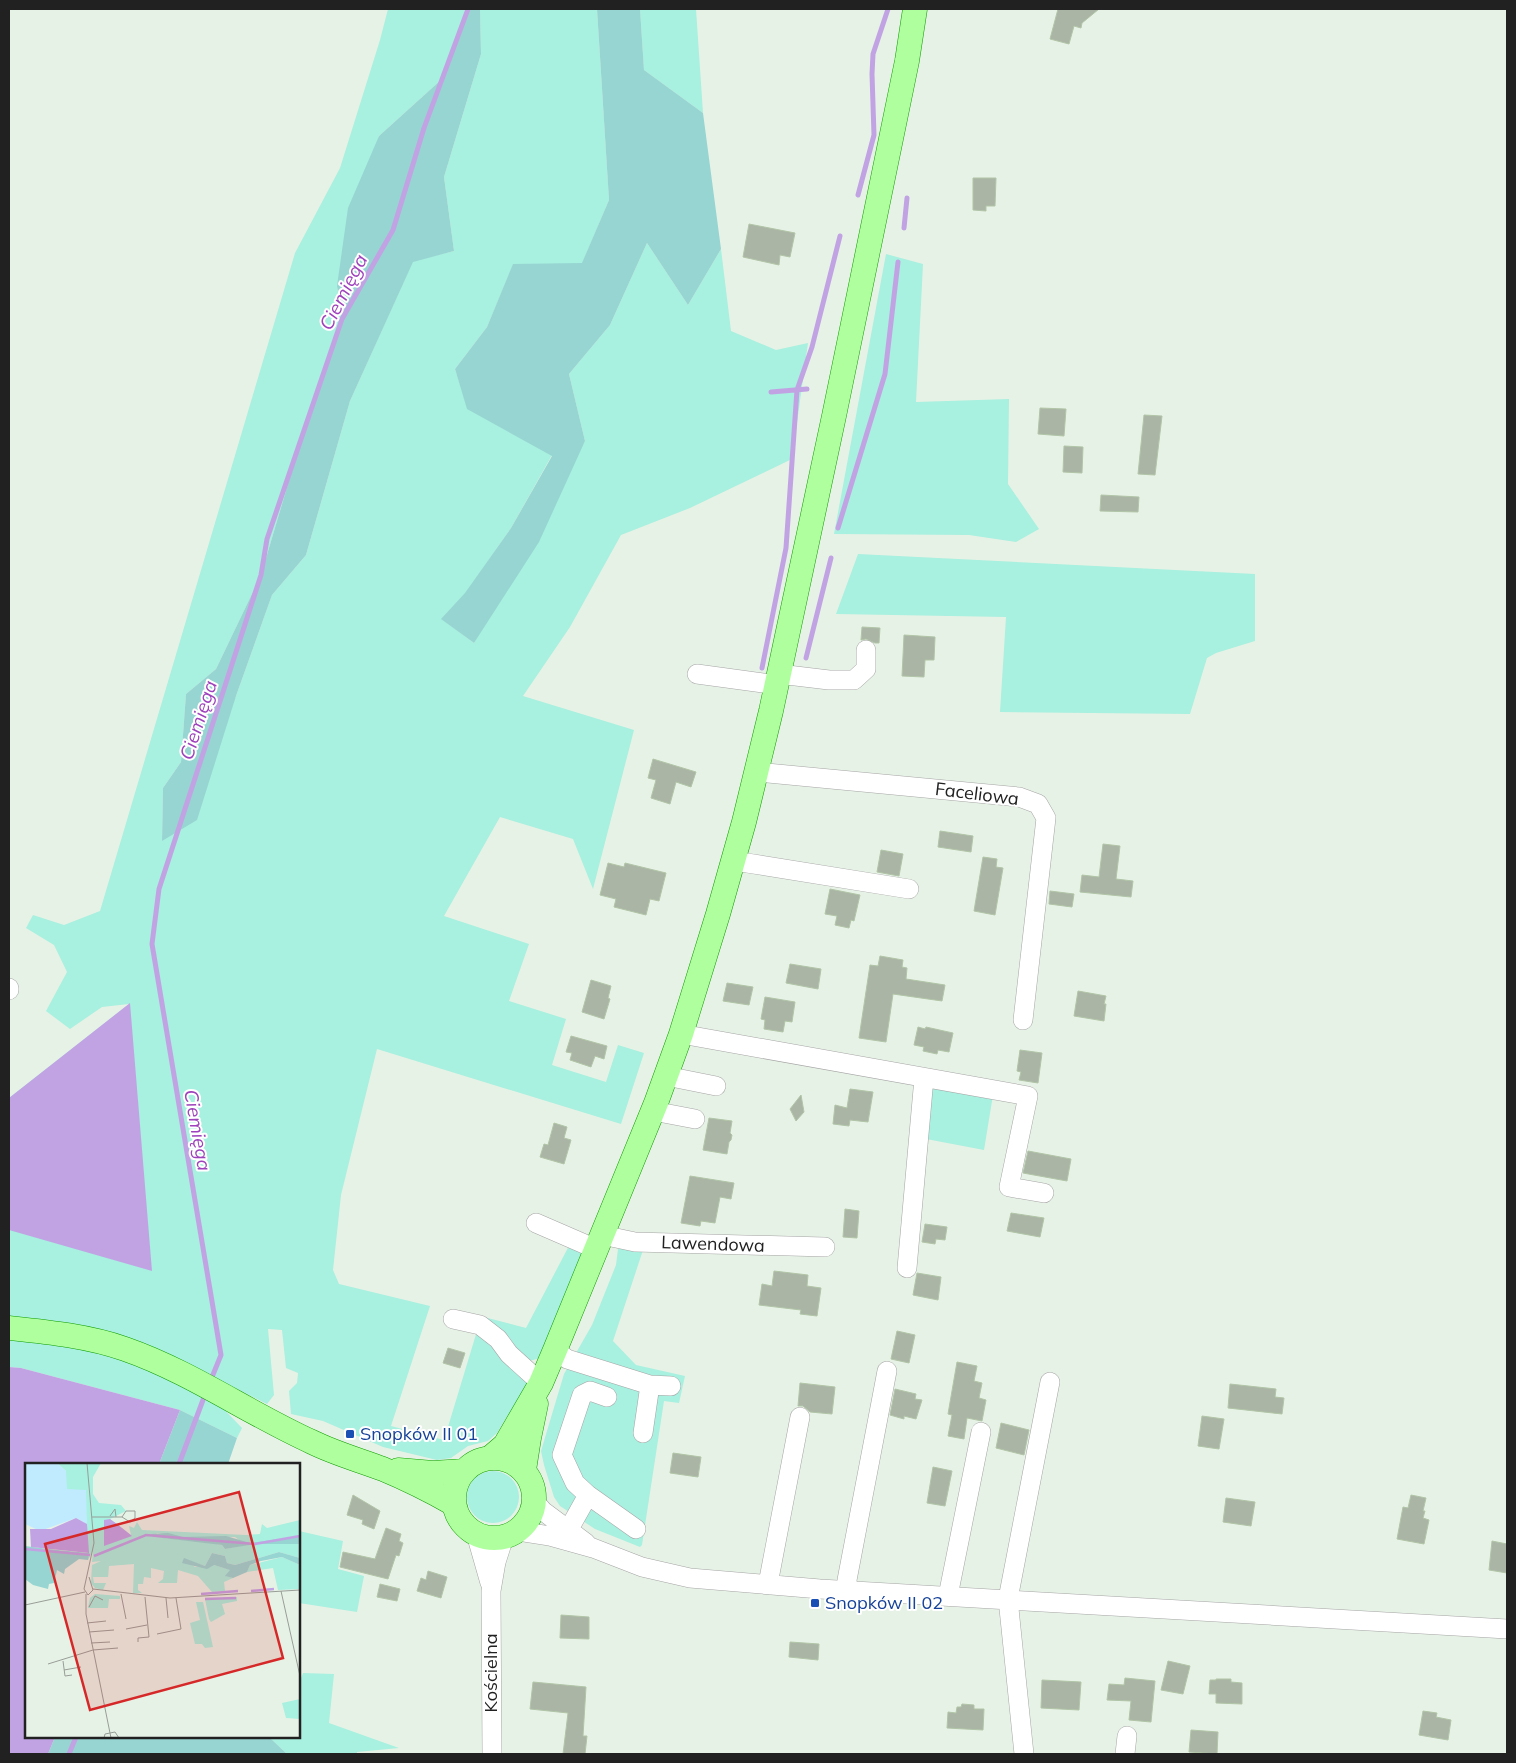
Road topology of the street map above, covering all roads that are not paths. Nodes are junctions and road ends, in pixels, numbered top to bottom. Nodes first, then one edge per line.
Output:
1 (914, 9) edge
2 (922, 9) edge
3 (906, 61) junction
4 (866, 650) dead end
5 (697, 674) dead end
6 (778, 680) junction
7 (756, 772) junction
8 (733, 862) junction
9 (909, 889) dead end
10 (1023, 1020) dead end
11 (681, 1034) junction
12 (666, 1076) junction
13 (924, 1078) junction
14 (716, 1086) dead end
15 (653, 1111) junction
16 (695, 1119) dead end
17 (1044, 1193) dead end
18 (536, 1223) dead end
19 (599, 1242) junction
20 (825, 1247) dead end
21 (906, 1268) dead end
22 (453, 1319) dead end
23 (9, 1328) edge
24 (555, 1350) junction
25 (887, 1371) dead end
26 (1050, 1382) dead end
27 (541, 1383) junction
28 (650, 1386) junction
29 (671, 1386) dead end
30 (607, 1398) dead end
31 (800, 1417) dead end
32 (643, 1432) dead end
33 (981, 1432) dead end
34 (492, 1457) junction
35 (382, 1469) junction
36 (524, 1470) junction
37 (464, 1471) junction
38 (588, 1495) junction
39 (535, 1502) junction
40 (454, 1504) junction
41 (569, 1529) junction
42 (636, 1529) dead end
43 (476, 1534) junction
44 (511, 1534) junction
45 (593, 1548) junction
46 (768, 1584) junction
47 (848, 1590) junction
48 (492, 1591) junction
49 (948, 1596) junction
50 (1008, 1599) junction
51 (1507, 1629) edge
52 (492, 1754) edge
53 (1024, 1754) edge

1 - 3 main road
2 - 3 main road
3 - 6 main road
4 - 6 street
5 - 6 street
6 - 7 main road
7 - 8 main road
7 - 10 street, Faceliowa
8 - 9 street
8 - 11 main road
11 - 12 main road
11 - 13 street
12 - 14 street
12 - 15 main road
13 - 17 street
13 - 21 street
15 - 16 street
15 - 19 main road
18 - 19 street, Lawendowa
19 - 20 street, Lawendowa
19 - 24 main road
22 - 27 street
23 - 35 main road
24 - 27 main road
24 - 28 street
25 - 47 street
26 - 50 street
27 - 34 main road
27 - 36 main road
28 - 29 street
28 - 32 street
30 - 38 street
31 - 46 street
33 - 49 street
34 - 36 main road
34 - 37 main road
35 - 37 main road
35 - 40 main road
36 - 39 main road
37 - 40 main road
38 - 41 street
38 - 42 street
39 - 41 street
39 - 44 main road
40 - 43 main road
41 - 45 street
43 - 44 main road
43 - 48 street, Kościelna
44 - 45 street
44 - 48 street, Kościelna
45 - 46 street
46 - 47 street
47 - 49 street
48 - 52 street, Kościelna
49 - 50 street
50 - 51 street
50 - 53 street

